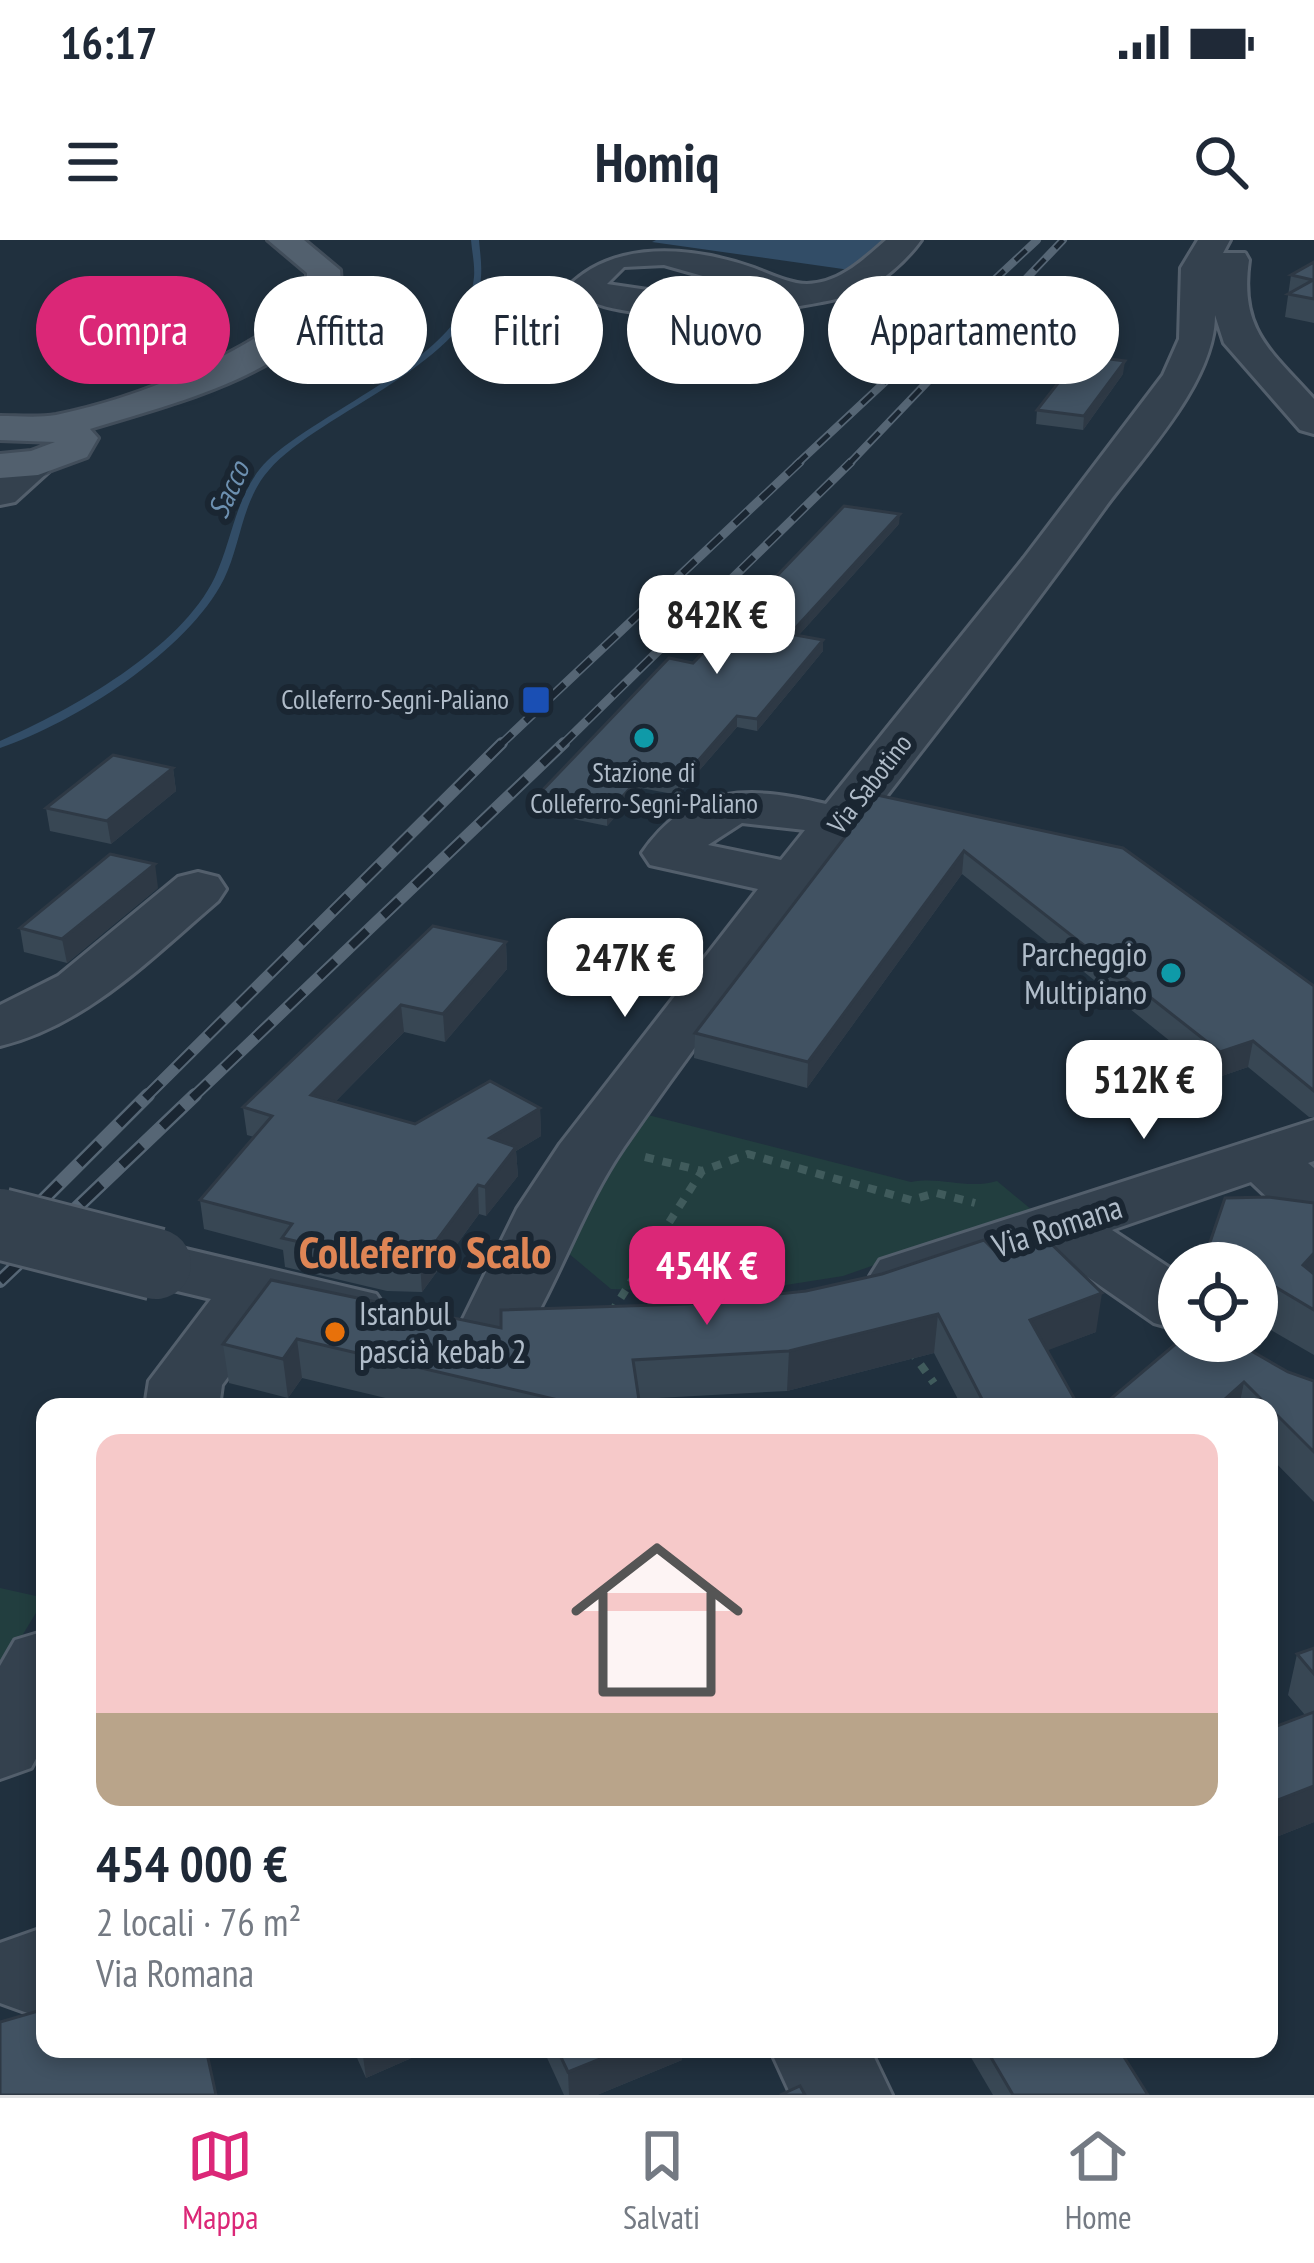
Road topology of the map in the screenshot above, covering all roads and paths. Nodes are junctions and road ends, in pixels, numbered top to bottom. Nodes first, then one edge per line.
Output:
1 (284, 240) edge
2 (343, 240) edge
3 (905, 240) edge
4 (1214, 240) edge
5 (1244, 240) edge
6 (804, 293) edge
7 (800, 294) joint
8 (1314, 422) edge
9 (0, 428) edge
10 (43, 448) edge
11 (0, 493) edge
12 (840, 823) junction
13 (795, 880) junction
14 (197, 889) dead end
15 (0, 1028) edge
16 (1288, 1148) edge
17 (1314, 1204) edge
18 (0, 1224) edge
19 (1058, 1225) junction
20 (257, 1288) junction
21 (857, 1290) joint
22 (1158, 1293) edge
23 (607, 1319) joint
24 (450, 1322) junction
25 (934, 1382) dead end
26 (183, 1398) edge
27 (36, 1679) edge
28 (0, 1744) edge
29 (824, 2058) edge
30 (842, 2095) edge

1 - 10 main road
2 - 10 main road
3 - 6 street
4 - 12 street, Via Sabotino
5 - 8 street
7 - 7 street
9 - 10 main road
10 - 11 street
12 - 13 street, Via Sabotino
12 - 13 street
13 - 24 street, Via Sabotino
14 - 15 street
16 - 17 street
16 - 19 street, Via Romana
18 - 20 street, bridge
19 - 21 street, Via Romana
19 - 22 street
19 - 23 path
20 - 24 street
20 - 26 street
21 - 25 path
23 - 24 street
27 - 28 street
29 - 30 street

